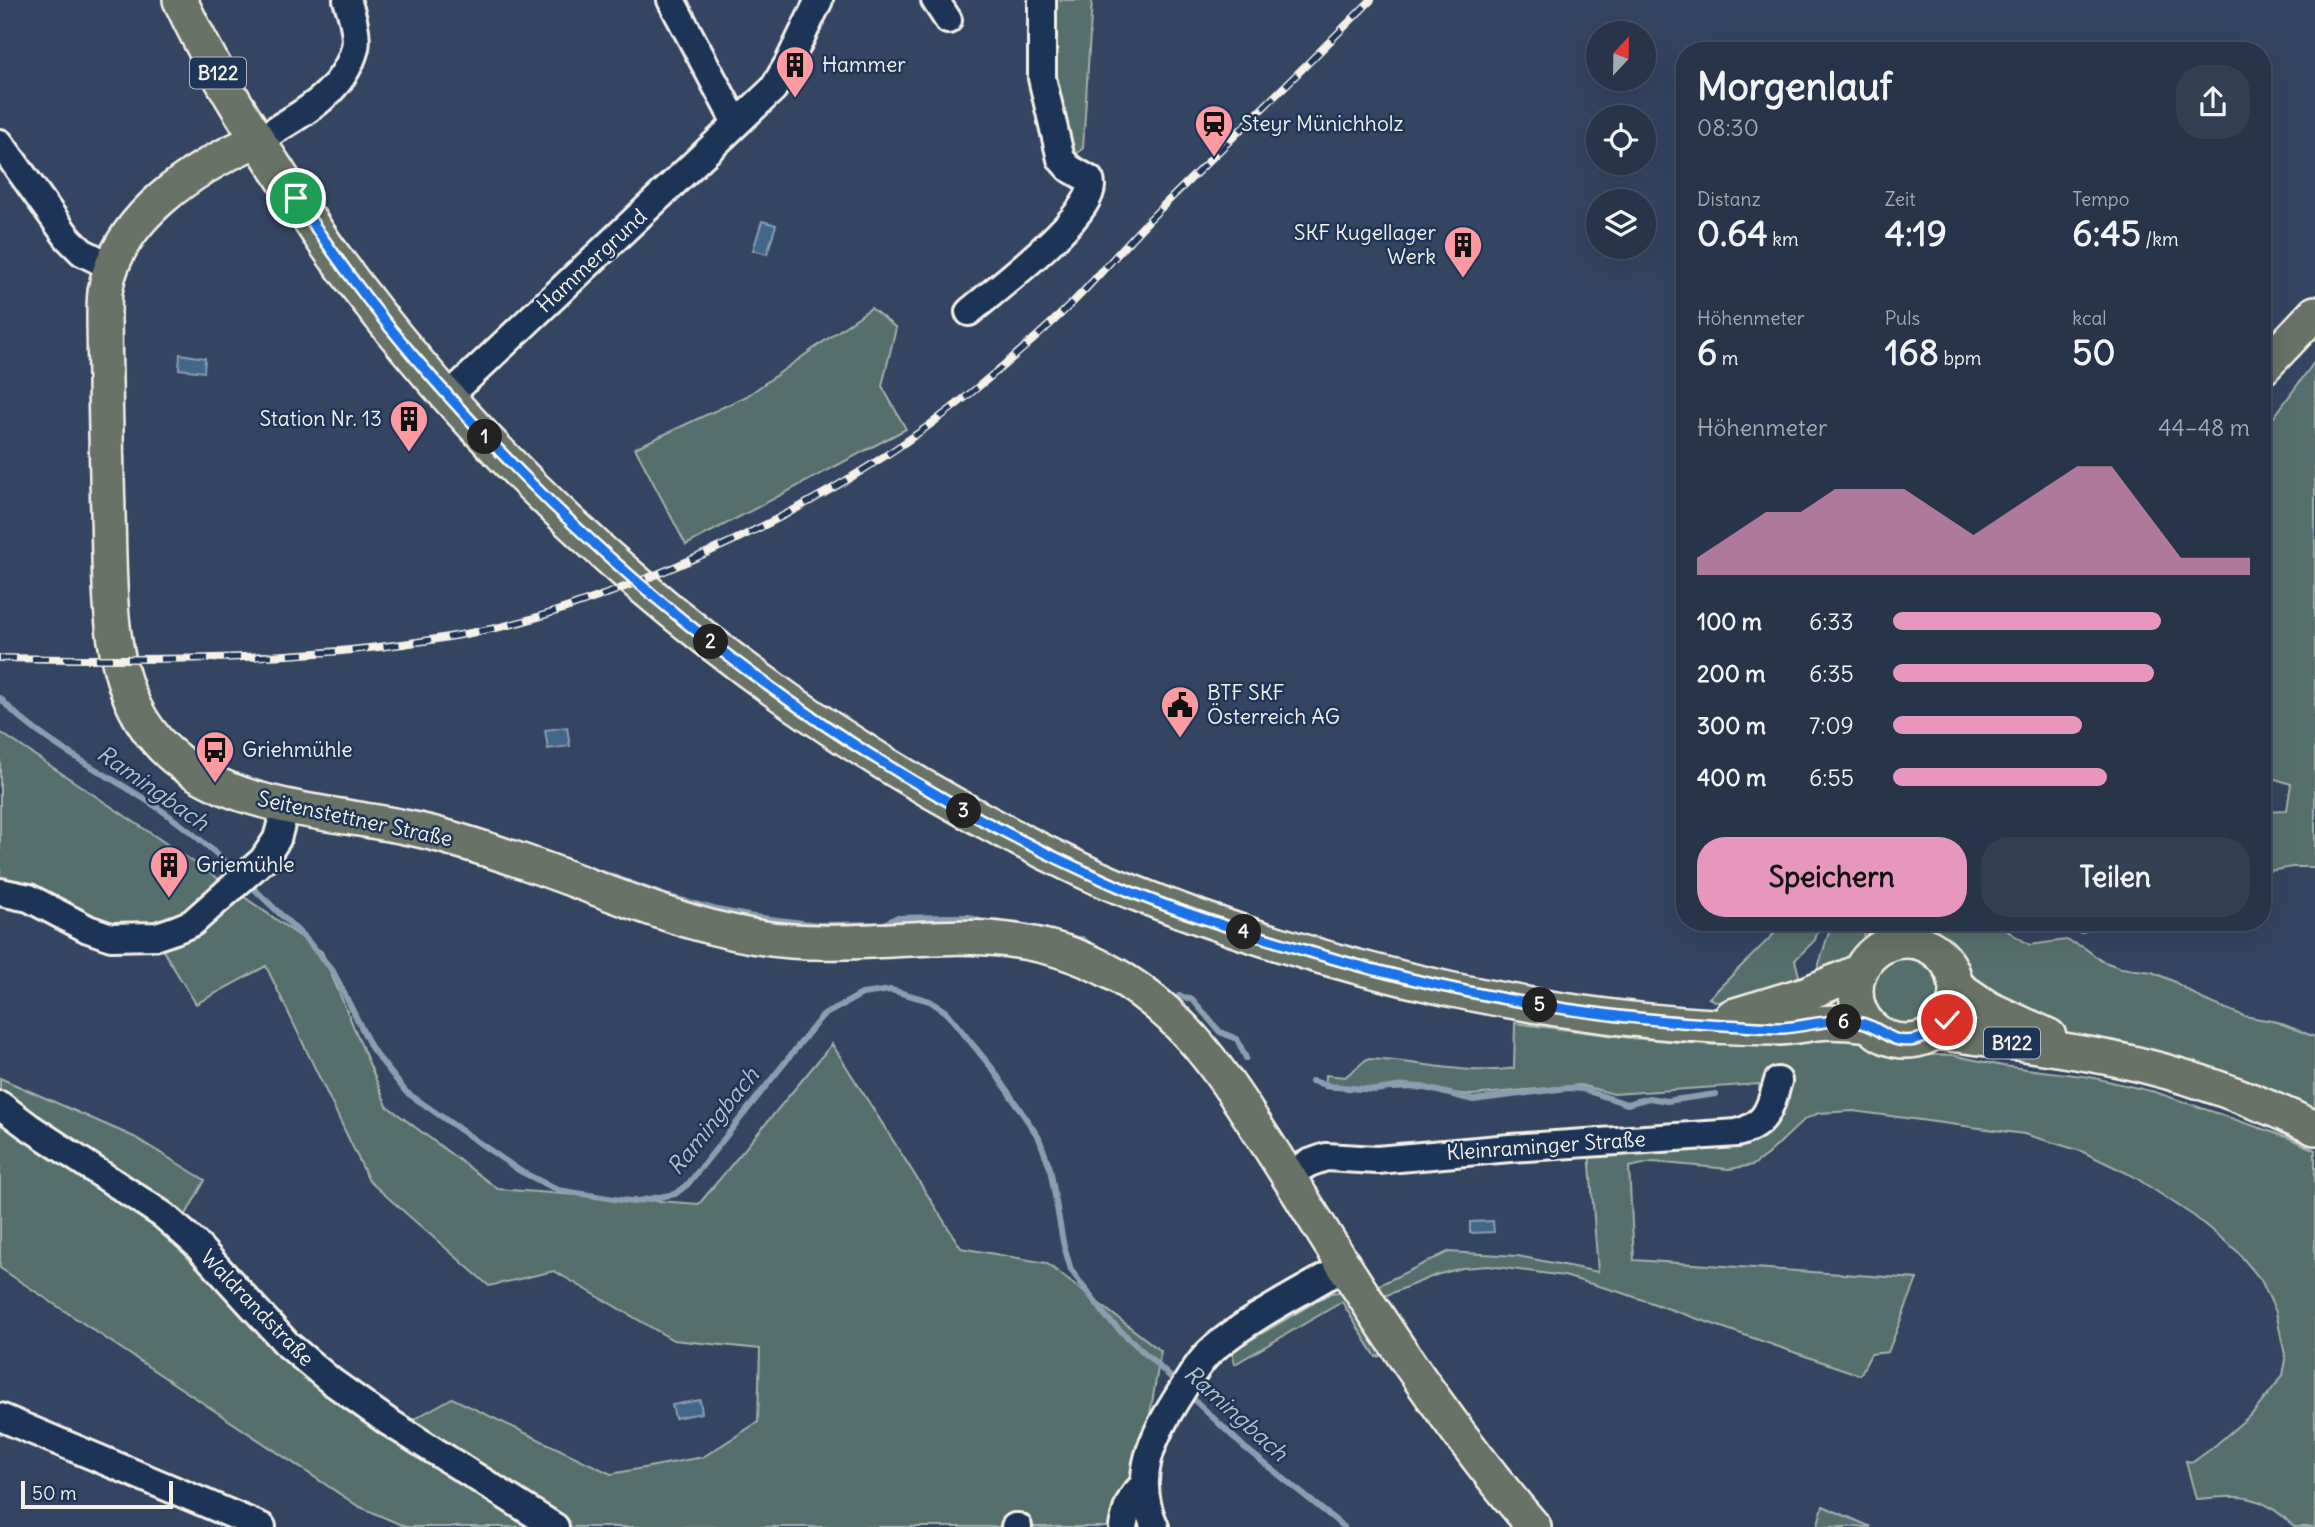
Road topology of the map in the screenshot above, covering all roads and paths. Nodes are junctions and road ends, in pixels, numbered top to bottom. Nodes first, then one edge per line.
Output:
1 (347, 0) edge
2 (671, 0) edge
3 (819, 0) edge
4 (1042, 0) edge
5 (180, 1) edge
6 (736, 124) junction
7 (258, 141) junction
8 (0, 143) edge
9 (112, 267) junction
10 (969, 312) dead end
11 (2315, 313) edge
12 (2271, 360) edge
13 (448, 397) junction
14 (286, 806) junction
15 (0, 892) edge
16 (1923, 934) edge
17 (1870, 948) edge
18 (1956, 986) junction
19 (1699, 1024) junction
20 (1869, 1025) junction
21 (1935, 1032) junction
22 (2090, 1054) junction
23 (1778, 1081) dead end
24 (0, 1105) edge
25 (2315, 1128) edge
26 (1288, 1175) junction
27 (1345, 1266) junction
28 (0, 1417) edge
29 (1144, 1485) junction
30 (262, 1527) edge
31 (555, 1527) edge
32 (1123, 1527) edge
33 (1155, 1527) edge
34 (1534, 1527) edge

1 - 7 street
2 - 6 street
3 - 6 street, Hammergrund
4 - 10 street
5 - 7 main road, B122
6 - 13 street, Hammergrund
7 - 9 main road, Seitenstettner Straße
7 - 13 main road, B122
8 - 9 street
9 - 14 main road, Seitenstettner Straße
11 - 12 main road
13 - 19 main road, B122
14 - 15 street
14 - 26 main road, Seitenstettner Straße
16 - 17 main road, B122
16 - 18 main road, B122
17 - 19 main road, B122
17 - 20 main road
18 - 21 main road
18 - 22 main road, B122
19 - 20 main road, B122
20 - 21 main road, B122
21 - 22 main road, B122
22 - 25 main road, B122
23 - 26 street, Kleinraminger Straße
24 - 31 street, Waldrandstraße
26 - 27 main road
27 - 29 street
27 - 34 main road
28 - 30 street
29 - 32 street
29 - 33 street

